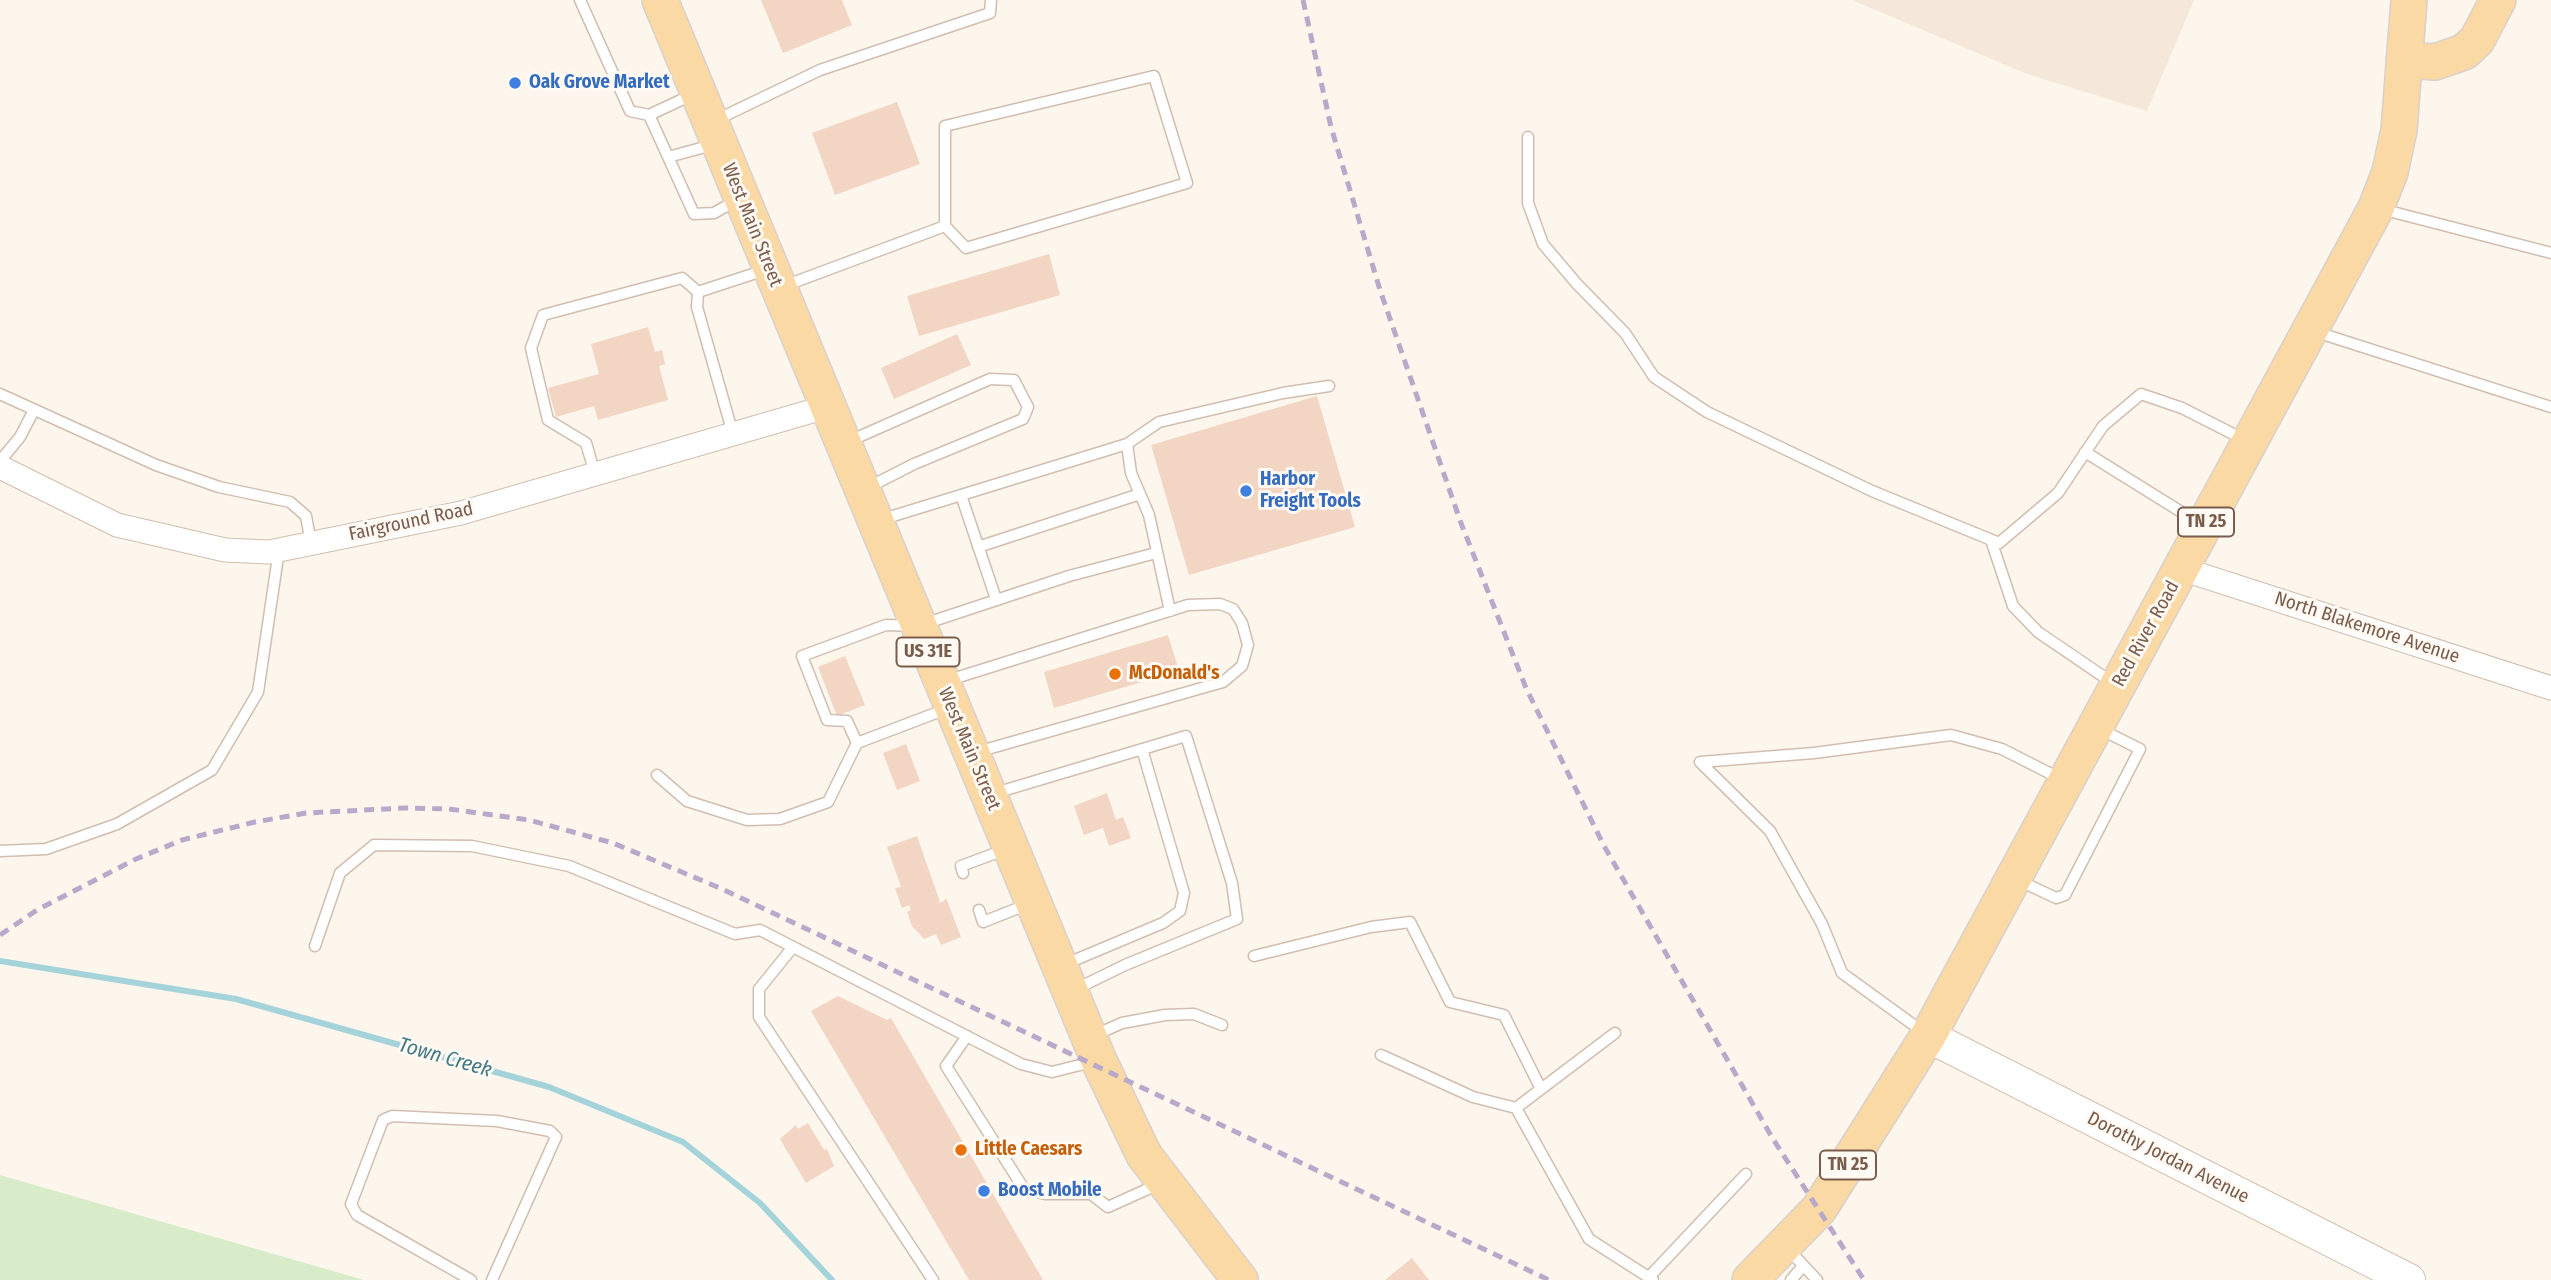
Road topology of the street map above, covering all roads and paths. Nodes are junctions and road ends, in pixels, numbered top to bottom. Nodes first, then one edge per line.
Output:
1 (580, 0) edge
2 (660, 0) edge
3 (991, 0) edge
4 (2409, 0) edge
5 (2498, 0) edge
6 (2404, 60) junction
7 (649, 115) junction
8 (709, 119) junction
9 (1528, 137) dead end
10 (668, 157) junction
11 (741, 198) junction
12 (2376, 208) junction
13 (945, 226) junction
14 (2551, 253) edge
15 (774, 278) junction
16 (698, 292) junction
17 (2311, 330) junction
18 (1329, 386) dead end
19 (0, 394) edge
20 (826, 407) junction
21 (2551, 407) edge
22 (34, 410) junction
23 (733, 434) junction
24 (2248, 442) junction
25 (842, 444) junction
26 (1127, 444) junction
27 (2085, 452) junction
28 (0, 461) edge
29 (0, 467) edge
30 (595, 474) junction
31 (1140, 494) junction
32 (961, 495) junction
33 (867, 506) junction
34 (2204, 526) junction
35 (1991, 540) junction
36 (311, 543) junction
37 (978, 547) junction
38 (279, 550) junction
39 (1156, 553) junction
40 (2182, 569) junction
41 (996, 599) junction
42 (1170, 611) junction
43 (918, 626) junction
44 (2118, 687) junction
45 (2551, 688) edge
46 (946, 695) junction
47 (2096, 727) junction
48 (857, 743) junction
49 (1142, 749) junction
50 (971, 754) junction
51 (657, 775) dead end
52 (2066, 781) junction
53 (988, 795) junction
54 (1010, 848) junction
55 (0, 851) edge
56 (963, 873) dead end
57 (2013, 878) junction
58 (1032, 902) junction
59 (979, 910) dead end
60 (315, 946) dead end
61 (793, 947) junction
62 (1254, 956) dead end
63 (1065, 979) junction
64 (1222, 1025) dead end
65 (1615, 1033) dead end
66 (967, 1036) junction
67 (1928, 1036) junction
68 (1094, 1049) junction
69 (1381, 1055) dead end
70 (1541, 1089) junction
71 (1516, 1108) junction
72 (1746, 1174) dead end
73 (1163, 1182) junction
74 (1794, 1255) junction
75 (1651, 1279) edge
76 (471, 1280) edge
77 (492, 1280) edge
78 (933, 1280) edge
79 (1240, 1280) edge
80 (1750, 1280) edge
81 (1791, 1280) edge
82 (1816, 1280) edge
83 (2409, 1280) edge

1 - 7 lane
2 - 8 main road, West Main Street / US 31E
3 - 8 lane
4 - 6 main road, Red River Road
5 - 6 main road
6 - 12 main road, Red River Road / TN 25
7 - 8 lane
7 - 10 lane
8 - 10 lane
8 - 11 main road, West Main Street / US 31E
9 - 35 lane
10 - 11 lane
11 - 15 main road, West Main Street / US 31E
12 - 14 lane
12 - 17 main road, Red River Road / TN 25
13 - 13 lane
13 - 15 lane
15 - 16 lane
15 - 20 main road, West Main Street / US 31E
16 - 23 lane
16 - 30 lane
17 - 21 lane
17 - 24 main road, Red River Road / TN 25
18 - 26 lane
19 - 22 lane
20 - 23 street, Fairground Road
20 - 25 main road, West Main Street / US 31E
22 - 28 lane
22 - 36 lane
23 - 30 street, Fairground Road
24 - 27 lane
24 - 34 main road, Red River Road / TN 25
25 - 33 main road, West Main Street / US 31E
25 - 33 lane
26 - 31 lane
26 - 32 lane
27 - 34 lane
27 - 35 lane
29 - 38 street, Fairground Road
30 - 36 street, Fairground Road
31 - 37 lane
31 - 39 lane
32 - 33 lane
32 - 37 lane
33 - 43 main road, West Main Street / US 31E
34 - 40 main road, Red River Road / TN 25
35 - 44 lane
36 - 38 street, Fairground Road
37 - 41 lane
38 - 55 lane
39 - 41 lane
39 - 42 lane
40 - 44 main road, Red River Road / TN 25
40 - 45 street, North Blakemore Avenue
41 - 43 lane
42 - 46 lane
42 - 50 lane
43 - 46 main road, West Main Street / US 31E
43 - 48 lane
44 - 47 main road, Red River Road / TN 25
46 - 48 lane
46 - 50 main road, West Main Street / US 31E
47 - 52 main road, Red River Road / TN 25
47 - 57 lane
48 - 51 lane
49 - 53 lane
49 - 63 lane
49 - 63 lane
50 - 53 main road, West Main Street / US 31E
52 - 57 main road, Red River Road / TN 25
52 - 67 lane
53 - 54 main road, West Main Street / US 31E
54 - 56 lane
54 - 58 main road, West Main Street / US 31E
57 - 67 main road, Red River Road / TN 25
58 - 59 lane
58 - 63 main road, West Main Street / US 31E
60 - 61 lane
61 - 66 lane
61 - 78 lane
62 - 70 lane
63 - 68 main road, West Main Street / US 31E
64 - 68 lane
65 - 70 lane
66 - 68 lane
66 - 73 lane
67 - 74 main road, Red River Road / TN 25
67 - 83 street, Dorothy Jordan Avenue
68 - 73 main road, West Main Street / US 31E
69 - 71 lane
70 - 71 lane
71 - 75 lane
72 - 75 lane
73 - 79 main road, West Main Street / US 31E
74 - 80 main road, Red River Road / TN 25
74 - 81 lane
74 - 82 lane
76 - 77 lane

